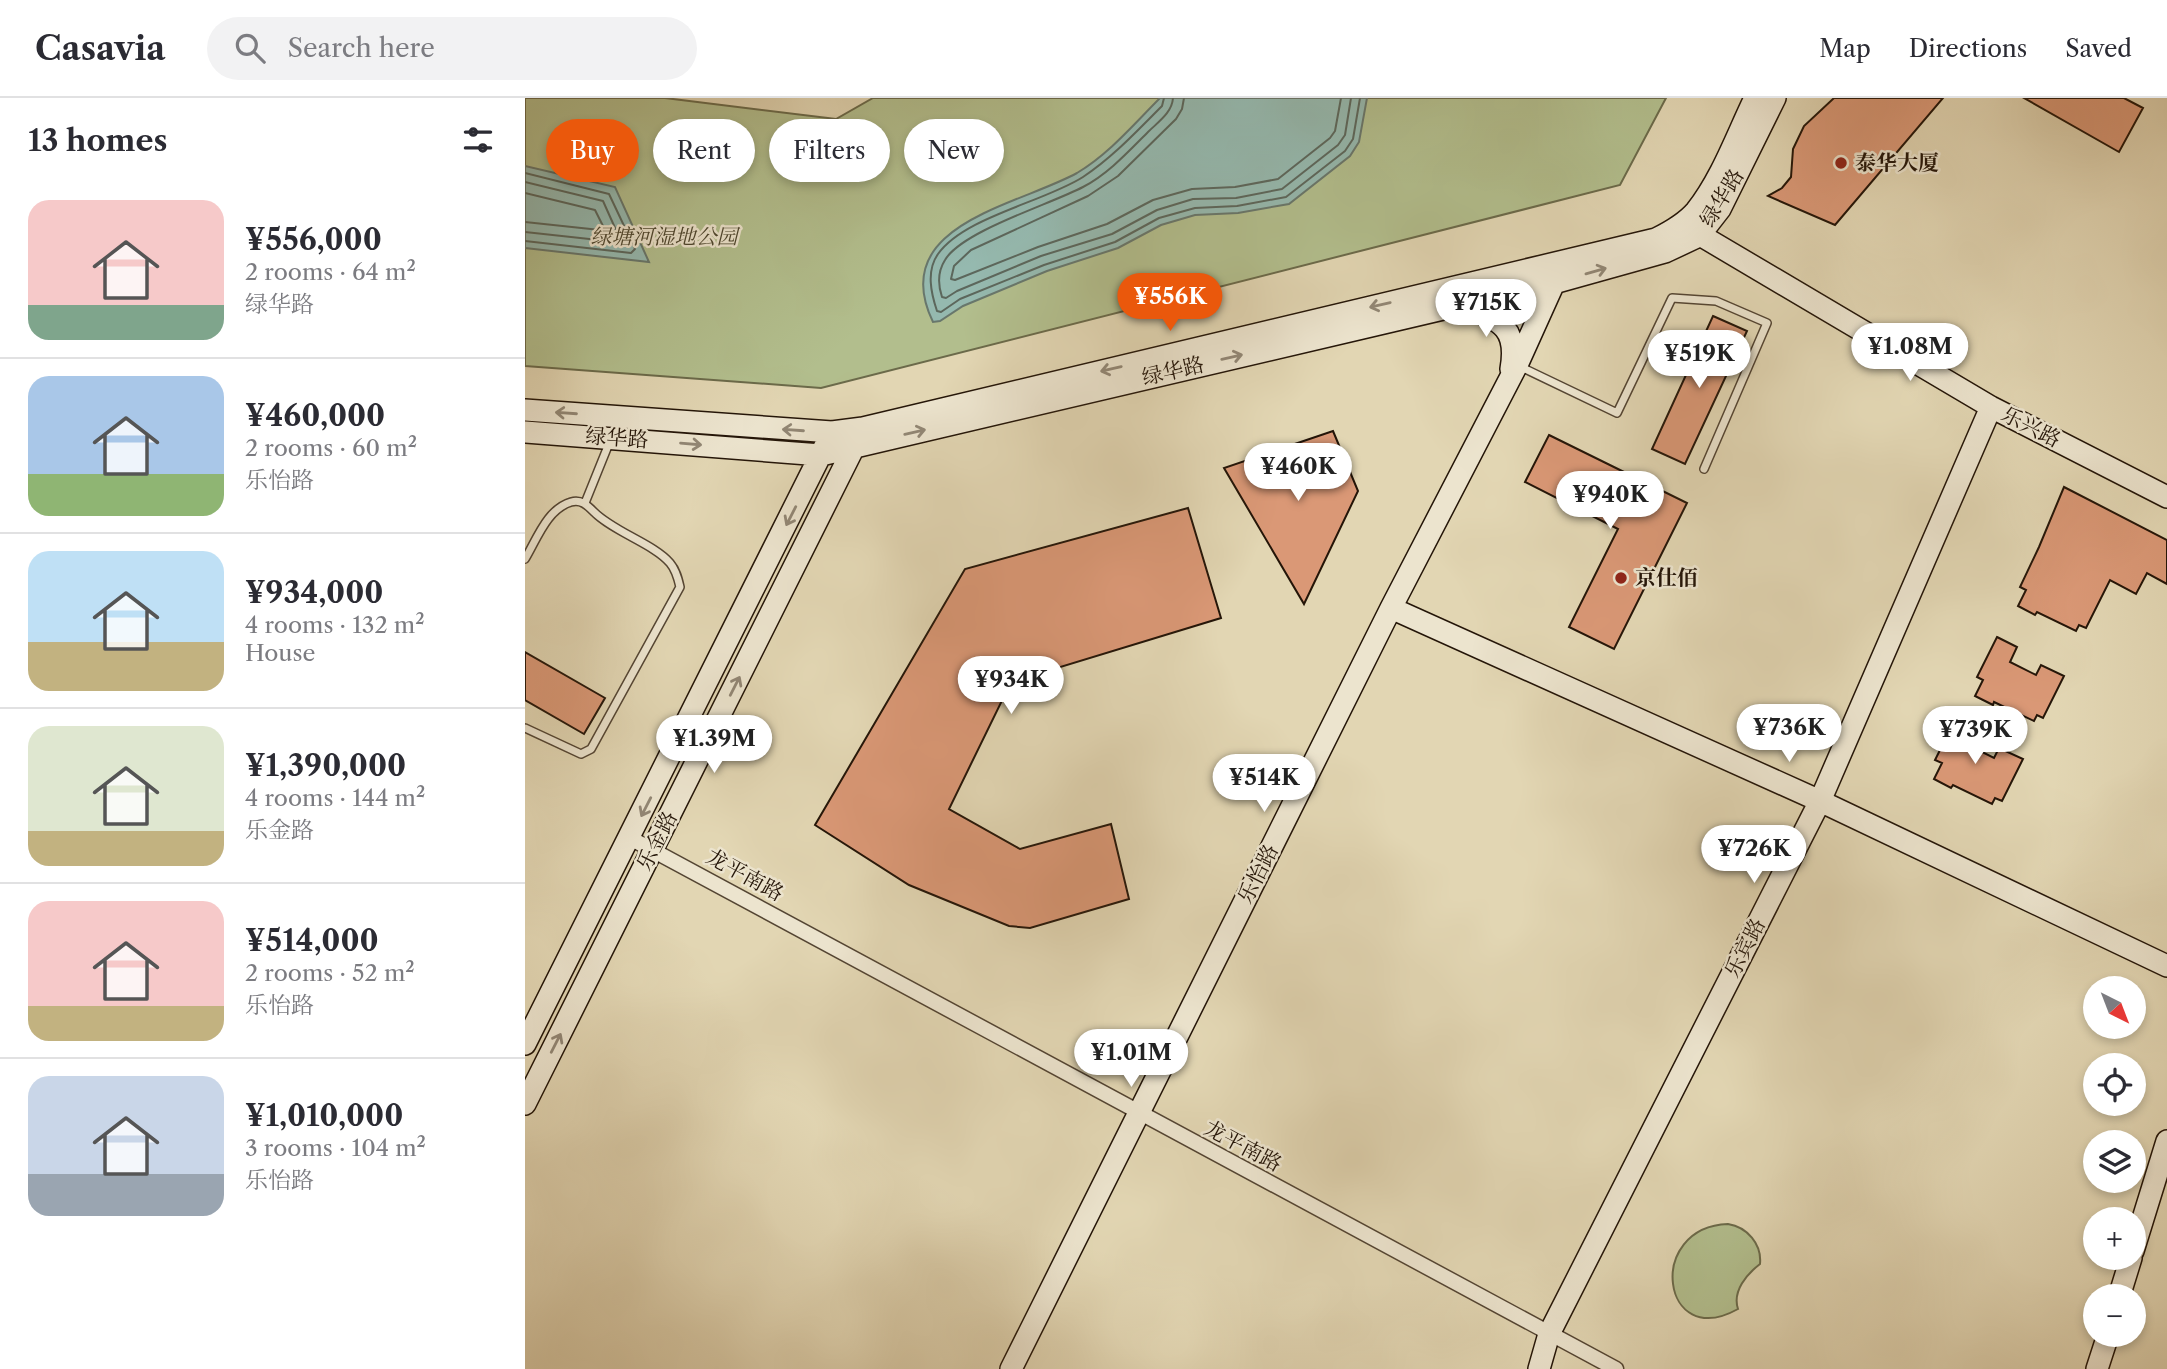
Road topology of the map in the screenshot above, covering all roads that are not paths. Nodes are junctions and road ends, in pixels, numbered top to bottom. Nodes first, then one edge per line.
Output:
1 (1755, 98) edge
2 (1775, 98) edge
3 (1691, 229) junction
4 (1552, 274) junction
5 (1459, 304) junction
6 (1513, 372) junction
7 (1991, 407) junction
8 (525, 411) edge
9 (525, 432) edge
10 (832, 432) junction
11 (612, 437) junction
12 (859, 437) junction
13 (821, 455) junction
14 (1704, 469) dead end
15 (2167, 497) edge
16 (585, 503) junction
17 (525, 559) edge
18 (1391, 608) junction
19 (525, 727) edge
20 (1820, 801) junction
21 (630, 838) junction
22 (653, 849) junction
23 (2167, 966) edge
24 (525, 1044) edge
25 (525, 1104) edge
26 (1138, 1113) junction
27 (2167, 1142) edge
28 (2146, 1209) edge
29 (1549, 1334) junction
30 (2104, 1347) edge
31 (1011, 1369) edge
32 (1539, 1369) edge
33 (1616, 1369) edge
34 (2097, 1369) edge

1 - 3 main road, 绿华路
2 - 3 main road, 绿华路
3 - 4 main road, 绿华路
3 - 7 main road, 乐兴路
4 - 5 main road, 绿华路
4 - 6 main road, 乐怡路
4 -> 12 main road, 绿华路
5 - 6 main road
12 -> 5 main road, 绿华路
6 - 14 lane
6 - 18 main road, 乐怡路
7 - 15 main road, 乐兴路
7 - 20 main road, 乐宾路
10 -> 8 main road, 绿华路
9 - 11 main road, 绿华路
10 - 12 main road, 绿华路
10 - 13 main road, 乐金路
11 -> 13 main road, 绿华路
11 - 16 lane
12 - 13 main road, 绿华路
22 -> 12 main road, 乐金路
13 -> 21 main road, 乐金路
16 - 17 lane
16 - 19 lane
18 - 20 main road
18 - 26 main road, 乐怡路
20 - 23 main road
20 - 29 main road, 乐宾路
21 - 22 street, 龙平南路
21 - 24 main road, 乐金路
25 -> 22 main road, 乐金路
22 - 26 street, 龙平南路
26 - 29 street, 龙平南路
26 - 31 main road, 乐怡路
27 - 28 main road
29 - 32 main road, 乐宾路
29 - 33 street, 龙平南路
30 - 34 main road

